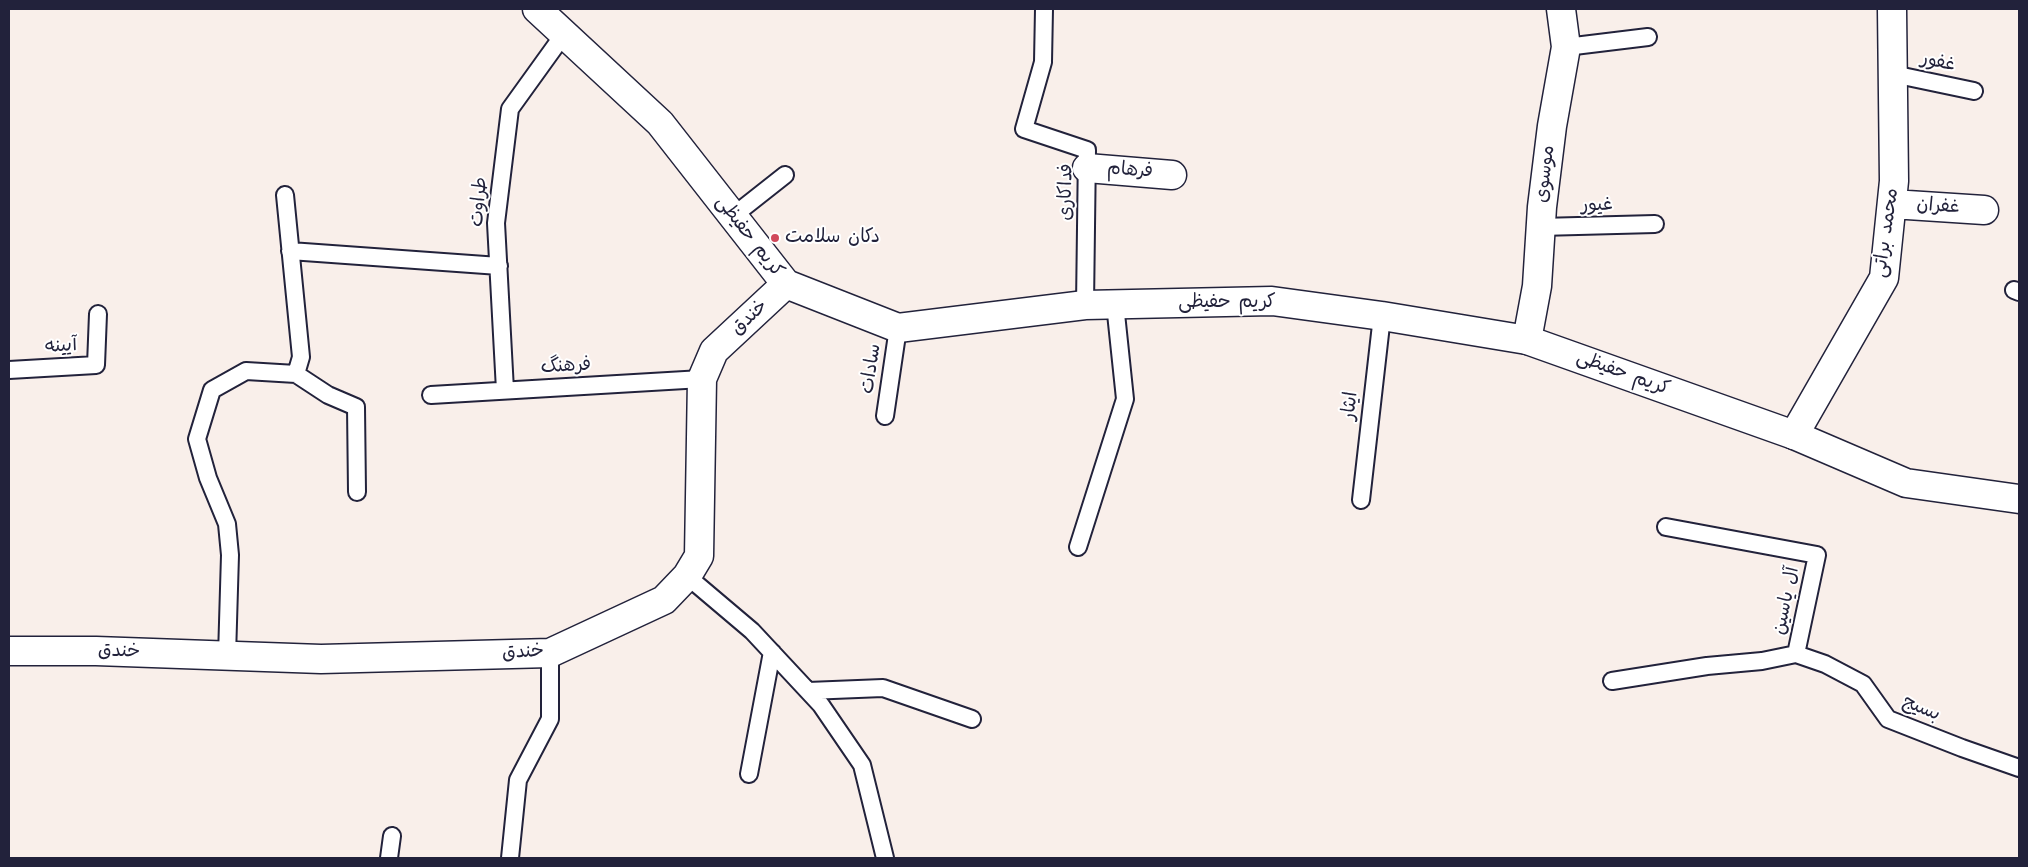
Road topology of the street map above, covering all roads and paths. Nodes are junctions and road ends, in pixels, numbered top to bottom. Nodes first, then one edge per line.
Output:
1 (537, 9) edge
2 (1044, 9) edge
3 (1561, 9) edge
4 (1892, 9) edge
5 (564, 34) junction
6 (1648, 38) dead end
7 (1566, 47) junction
8 (1893, 74) junction
9 (1974, 92) dead end
10 (1087, 168) junction
11 (785, 175) dead end
12 (1172, 175) dead end
13 (285, 194) dead end
14 (1892, 204) junction
15 (1984, 210) dead end
16 (733, 216) junction
17 (1655, 224) dead end
18 (1540, 228) junction
19 (290, 251) junction
20 (499, 266) junction
21 (786, 284) junction
22 (1115, 304) junction
23 (1085, 305) junction
24 (98, 314) dead end
25 (1382, 316) junction
26 (898, 328) junction
27 (1527, 340) junction
28 (9, 370) edge
29 (296, 374) junction
30 (702, 379) junction
31 (505, 390) junction
32 (431, 395) dead end
33 (884, 416) dead end
34 (1794, 435) junction
35 (357, 492) dead end
36 (2019, 499) edge
37 (1360, 500) dead end
38 (1666, 527) dead end
39 (1078, 547) dead end
40 (687, 576) junction
41 (9, 651) edge
42 (772, 652) junction
43 (550, 653) junction
44 (1796, 654) junction
45 (227, 656) junction
46 (1612, 681) dead end
47 (808, 691) junction
48 (972, 719) dead end
49 (2019, 768) edge
50 (749, 774) dead end
51 (392, 836) dead end
52 (389, 858) edge
53 (510, 858) edge
54 (885, 858) edge

1 - 5 street, کریم حفیظی
2 - 10 lane, فداکاری
3 - 7 street, موسوی
4 - 8 street, محمد براتی
5 - 16 street, کریم حفیظی
5 - 20 lane, طراوت
6 - 7 lane
7 - 18 street, موسوی
8 - 9 lane, غفور
8 - 14 street, محمد براتی
10 - 12 street, فرهام
10 - 23 lane, فداکاری
11 - 16 lane
13 - 19 lane
14 - 15 street, غفران
14 - 34 street, محمد براتی
16 - 21 street, کریم حفیظی
17 - 18 lane, غیور
18 - 27 street, موسوی
19 - 20 lane
19 - 29 lane
20 - 31 lane, طراوت
21 - 26 street, کریم حفیظی
21 - 30 street, خندق
22 - 23 street, کریم حفیظی
22 - 25 street, کریم حفیظی
22 - 39 lane
23 - 26 street, کریم حفیظی
24 - 28 lane, آیینه
25 - 27 street, کریم حفیظی
25 - 37 lane, ایثار
26 - 33 lane, سادات
27 - 34 street, کریم حفیظی
29 - 35 lane
29 - 45 lane
30 - 31 lane, فرهنگ
30 - 40 street, خندق
31 - 32 lane, فرهنگ
34 - 36 street, کریم حفیظی
38 - 44 lane, آل یاسین
40 - 42 lane
40 - 43 street, خندق
41 - 45 street, خندق
42 - 47 lane
42 - 50 lane
43 - 45 street, خندق
43 - 53 lane
44 - 46 lane, آل یاسین
44 - 49 lane, بسیج
47 - 48 lane
47 - 54 lane
51 - 52 lane

